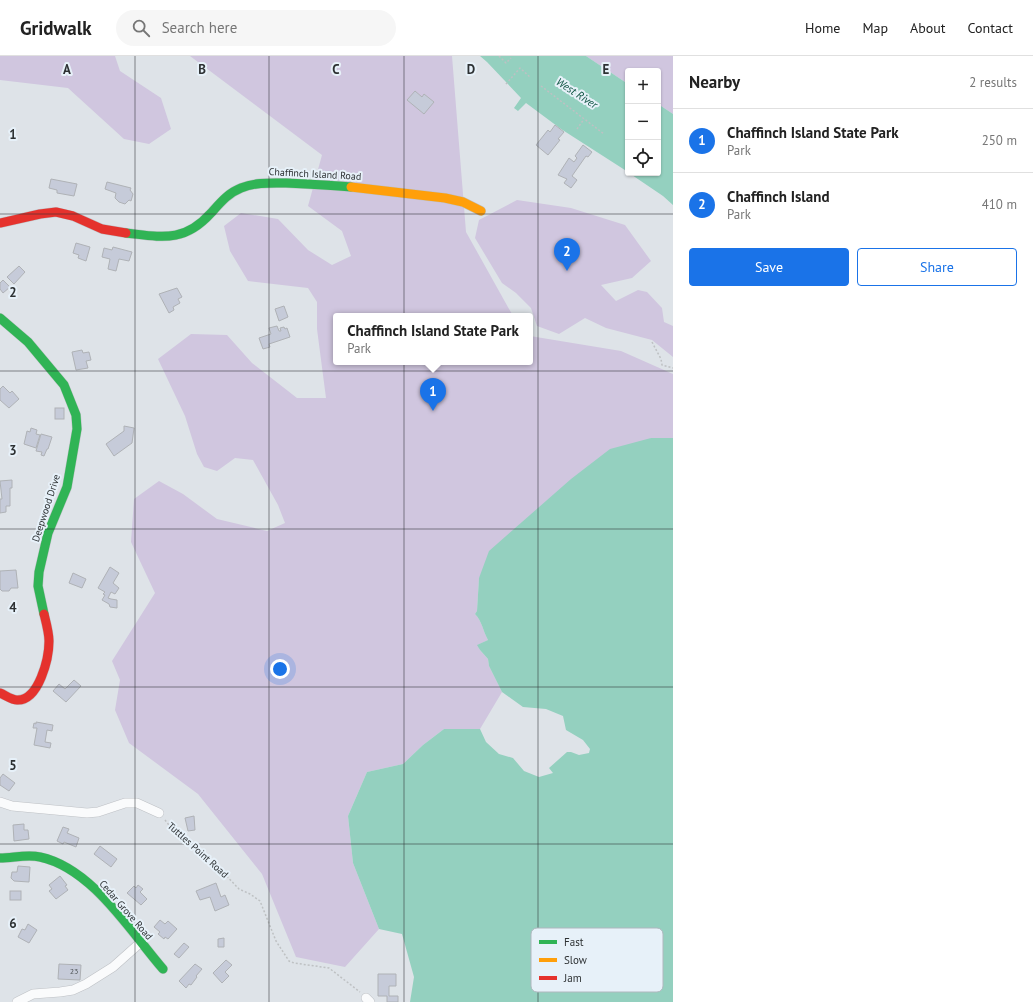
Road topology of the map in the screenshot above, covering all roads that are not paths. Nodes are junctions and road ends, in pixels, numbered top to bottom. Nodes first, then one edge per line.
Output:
1 (481, 211) dead end
2 (0, 223) edge
3 (0, 318) edge
4 (0, 693) edge
5 (0, 802) edge
6 (160, 813) road end
7 (0, 858) edge
8 (140, 943) junction
9 (163, 969) dead end
10 (17, 1002) edge

1 - 2 street, Chaffinch Island Road
3 - 4 street, Deepwood Drive
5 - 6 street, Tuttles Point Road
7 - 8 street, Cedar Grove Road
8 - 9 street, Cedar Grove Road
8 - 10 street

